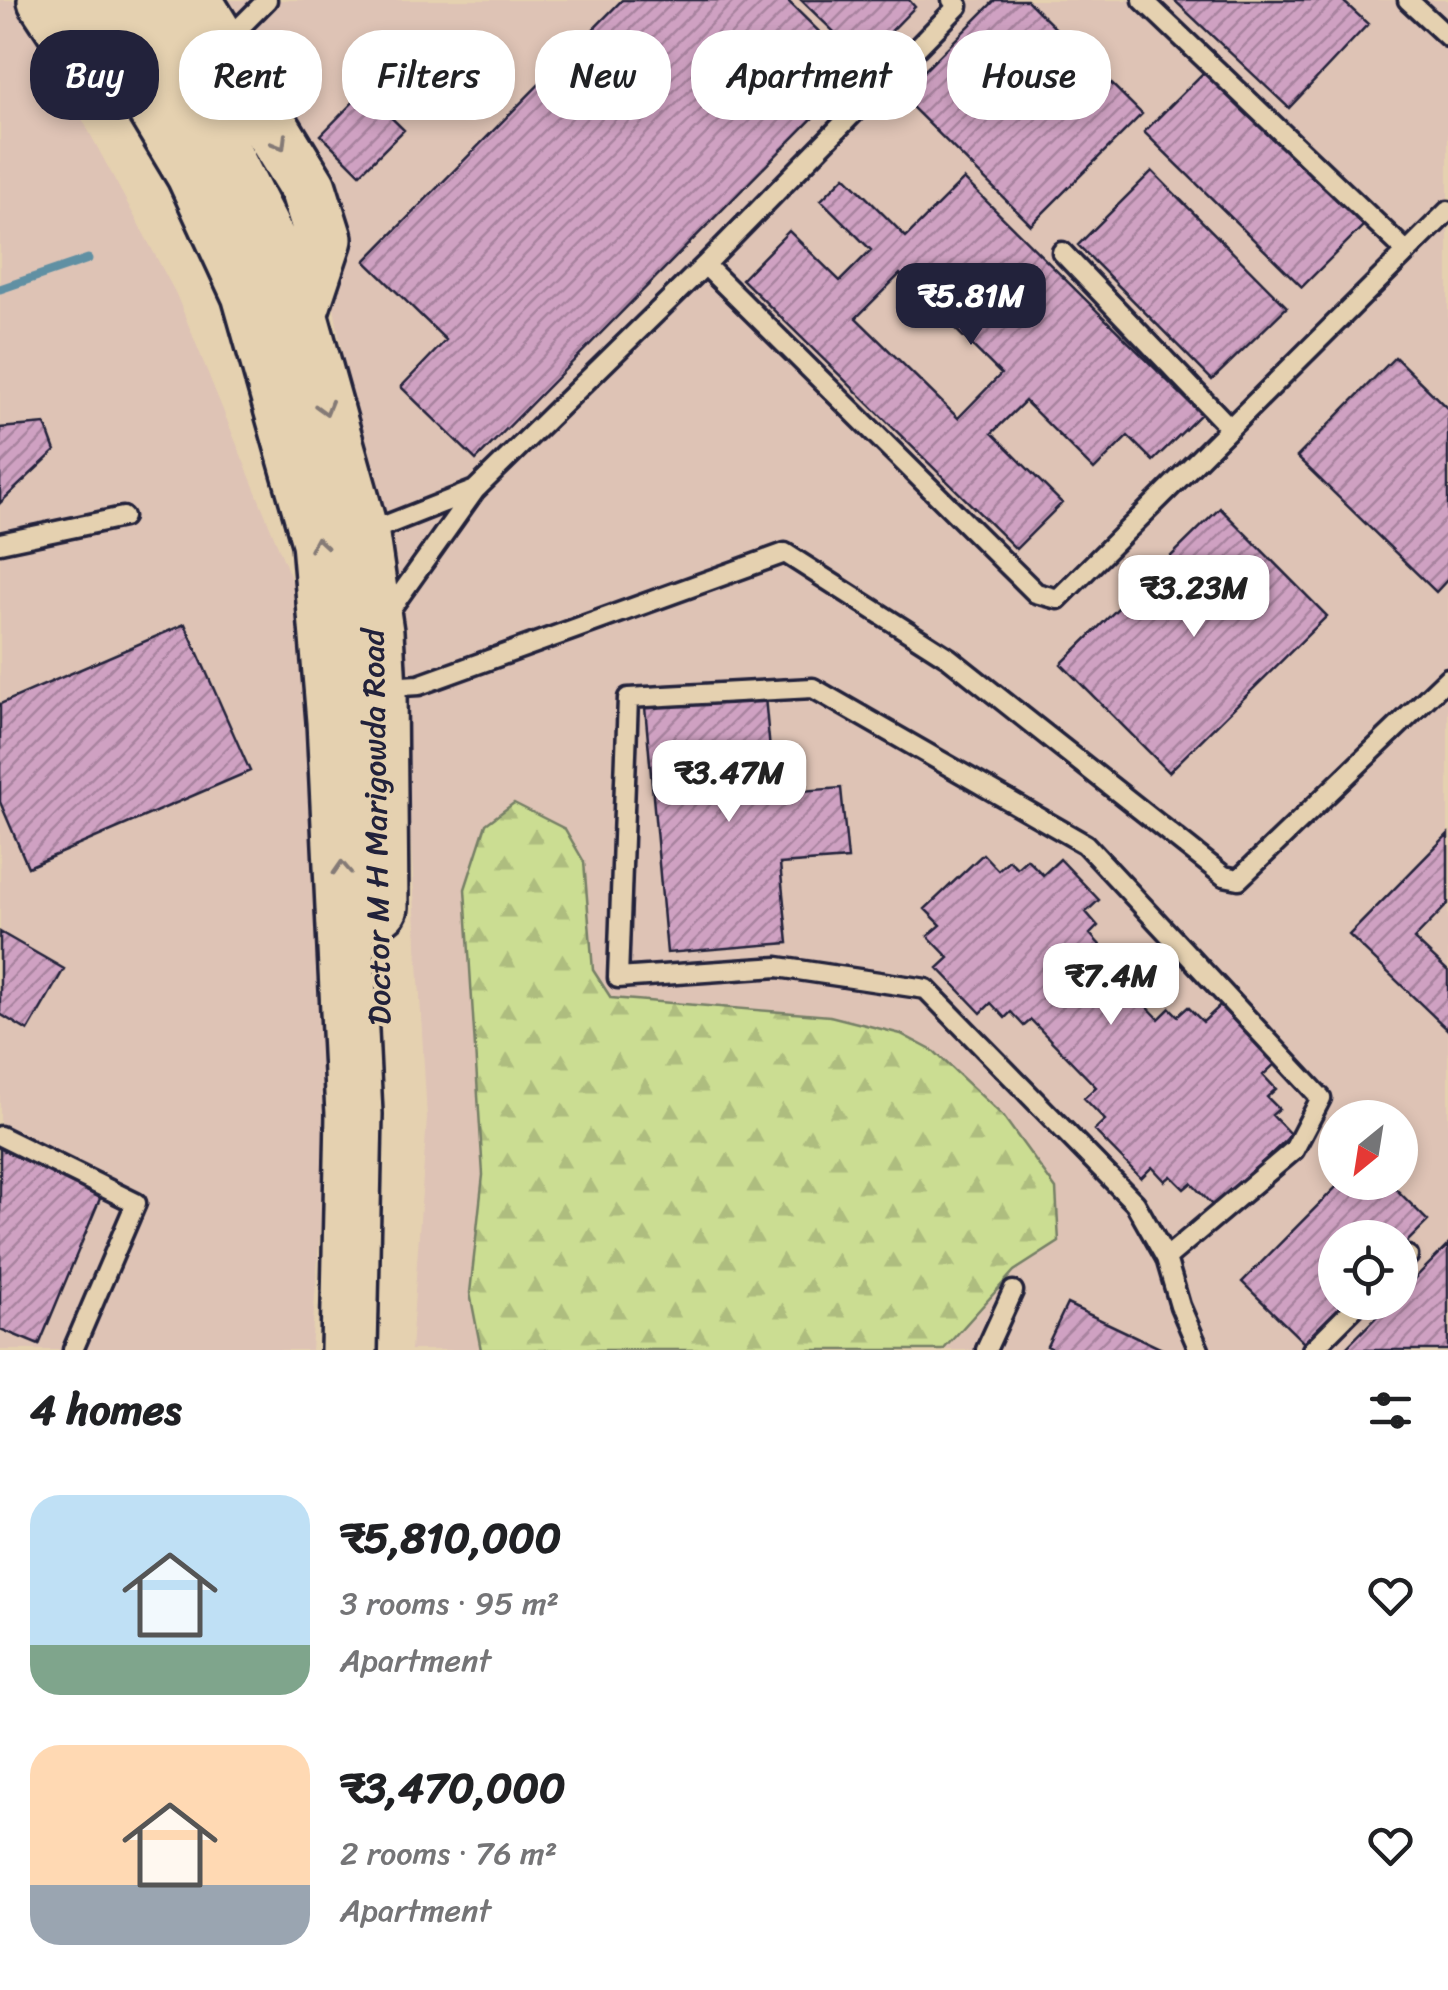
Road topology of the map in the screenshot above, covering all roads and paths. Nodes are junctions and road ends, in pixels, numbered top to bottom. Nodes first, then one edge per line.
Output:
1 (46, 0) edge
2 (90, 0) edge
3 (136, 0) edge
4 (192, 0) edge
5 (267, 0) edge
6 (1143, 0) edge
7 (1408, 0) edge
8 (958, 2) edge
9 (211, 30) edge
10 (237, 30) edge
11 (1448, 38) edge
12 (266, 120) edge
13 (1448, 211) edge
14 (1062, 252) dead end
15 (1406, 252) junction
16 (705, 265) junction
17 (283, 332) junction
18 (1230, 428) junction
19 (475, 490) junction
20 (123, 517) dead end
21 (361, 536) junction
22 (0, 543) edge
23 (374, 632) junction
24 (1448, 678) edge
25 (378, 690) junction
26 (0, 1136) edge
27 (1166, 1258) junction
28 (1013, 1292) dead end
29 (1342, 1320) edge
30 (73, 1350) edge
31 (348, 1350) edge
32 (382, 1350) edge
33 (986, 1350) edge
34 (1199, 1350) edge
35 (1312, 1350) edge

1 - 17 main road
2 - 17 main road
3 - 17 main road
4 - 9 main road
5 - 10 lane
6 - 15 lane
7 - 11 lane
8 - 16 lane
12 -> 17 main road
13 - 15 lane
14 - 18 lane
15 - 18 lane
16 - 18 lane
16 - 19 lane
17 -> 21 main road, Doctor M H Marigowda Road
31 -> 17 main road, Doctor M H Marigowda Road
19 - 21 lane
19 - 23 lane
20 - 22 lane
21 - 23 main road, Doctor M H Marigowda Road
23 - 25 main road, Doctor M H Marigowda Road
24 - 25 lane
25 - 32 main road, Doctor M H Marigowda Road
26 - 30 lane
27 - 27 lane
27 - 34 lane
28 - 33 lane
29 - 35 lane

